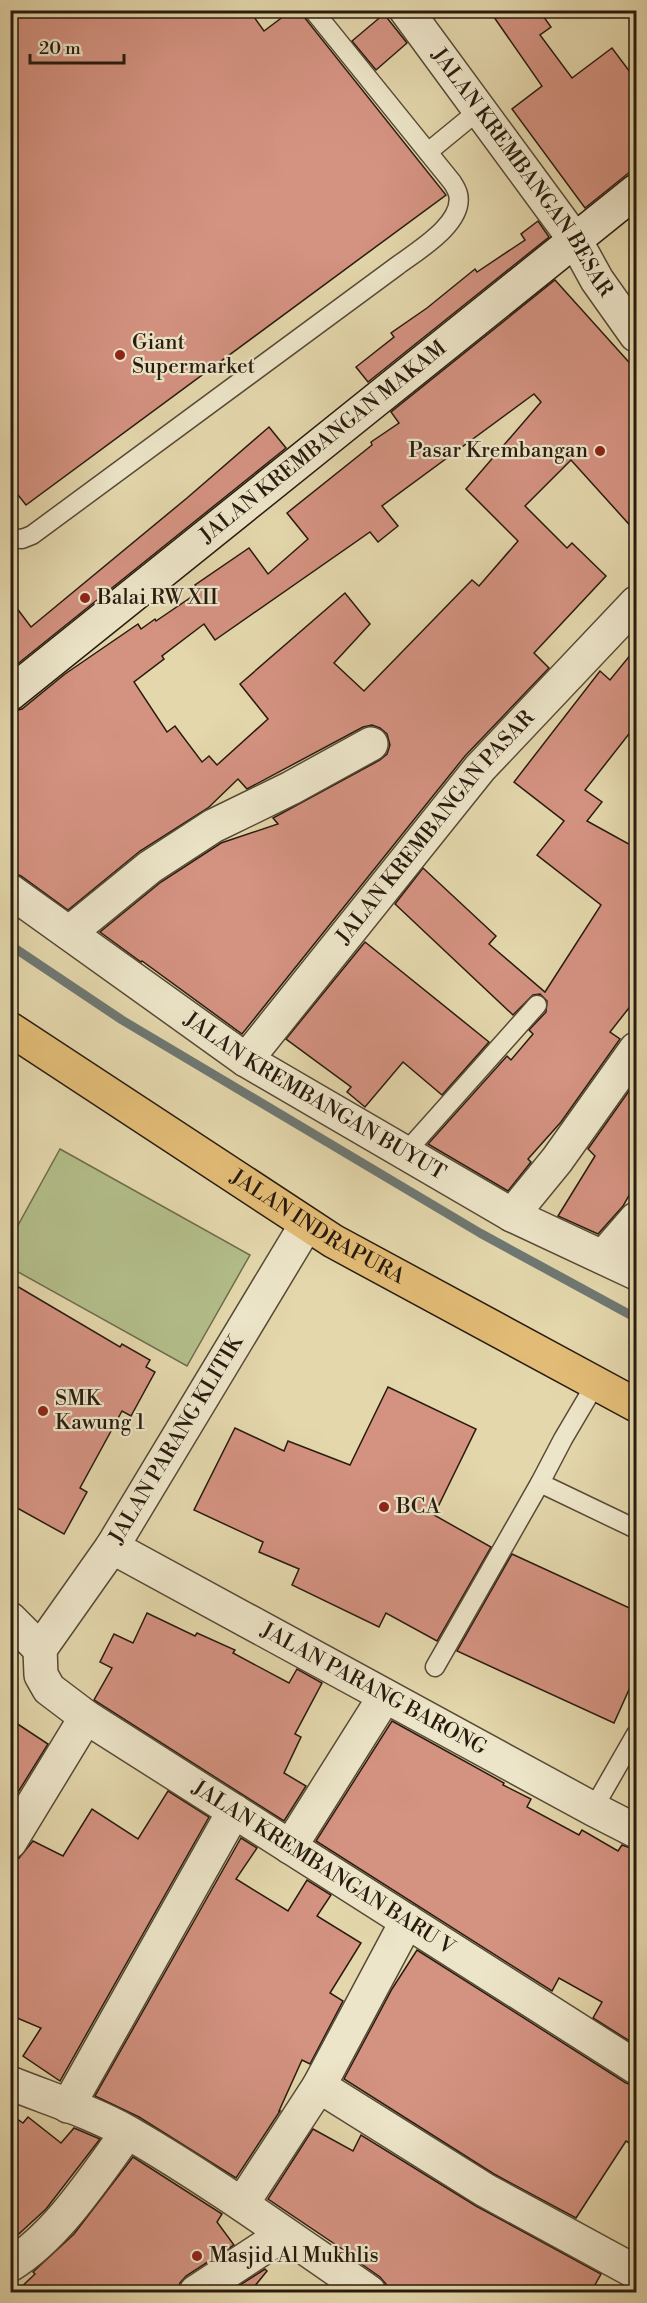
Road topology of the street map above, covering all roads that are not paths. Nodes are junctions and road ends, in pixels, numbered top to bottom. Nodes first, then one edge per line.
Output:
1 (313, 10) edge
2 (406, 10) edge
3 (478, 111) junction
4 (428, 152) junction
5 (636, 191) edge
6 (575, 240) junction
7 (636, 336) edge
8 (10, 537) edge
9 (636, 603) edge
10 (10, 694) edge
11 (370, 744) dead end
12 (10, 891) edge
13 (69, 933) junction
14 (537, 1005) dead end
15 (10, 1029) edge
16 (636, 1048) edge
17 (246, 1060) junction
18 (405, 1153) junction
19 (512, 1215) junction
20 (636, 1219) edge
21 (306, 1225) junction
22 (603, 1257) junction
23 (636, 1273) edge
24 (596, 1383) junction
25 (636, 1405) edge
26 (540, 1483) junction
27 (636, 1528) edge
28 (112, 1547) junction
29 (10, 1620) edge
30 (40, 1649) junction
31 (435, 1667) dead end
32 (385, 1696) junction
33 (86, 1717) junction
34 (636, 1734) edge
35 (594, 1809) junction
36 (234, 1811) junction
37 (636, 1831) edge
38 (10, 1842) edge
39 (290, 1847) junction
40 (407, 1921) junction
41 (636, 2067) edge
42 (10, 2083) edge
43 (319, 2086) junction
44 (68, 2106) junction
45 (127, 2133) junction
46 (242, 2204) junction
47 (284, 2234) junction
48 (10, 2265) edge
49 (630, 2274) edge
50 (196, 2292) edge
51 (369, 2292) edge

1 - 4 lane
2 - 3 street, JALAN KREMBANGAN BESAR
3 - 4 lane
3 - 6 street, JALAN KREMBANGAN BESAR
4 - 8 lane
5 - 6 street, JALAN KREMBANGAN MAKAM
6 - 7 street, JALAN KREMBANGAN BESAR
6 - 10 street, JALAN KREMBANGAN MAKAM
9 - 17 street, JALAN KREMBANGAN PASAR
11 - 13 street
12 - 13 street, JALAN KREMBANGAN BUYUT
13 - 17 street, JALAN KREMBANGAN BUYUT
14 - 18 lane
15 - 21 main road, JALAN INDRAPURA
16 - 19 street
17 - 18 street, JALAN KREMBANGAN BUYUT
18 - 19 street, JALAN KREMBANGAN BUYUT
19 - 22 street, JALAN KREMBANGAN BUYUT
20 - 22 street
21 - 24 main road, JALAN INDRAPURA
21 - 28 street, JALAN PARANG KLITIK
22 - 23 street, JALAN KREMBANGAN BUYUT
24 - 25 main road, JALAN INDRAPURA
24 - 26 lane
26 - 27 lane
26 - 31 lane
28 - 30 street, JALAN PARANG KLITIK
28 - 32 street, JALAN PARANG BARONG
29 - 30 street
30 - 33 street, JALAN KREMBANGAN BARU V
32 - 35 street, JALAN PARANG BARONG
32 - 39 street
33 - 36 street, JALAN KREMBANGAN BARU V
33 - 38 street
34 - 35 lane
35 - 37 street, JALAN PARANG BARONG
36 - 39 street, JALAN KREMBANGAN BARU V
36 - 44 street
39 - 40 street, JALAN KREMBANGAN BARU V
40 - 41 street, JALAN KREMBANGAN BARU V
40 - 43 street
42 - 44 street
43 - 46 street
43 - 49 street
44 - 45 street
45 - 46 street
45 - 48 street
46 - 47 street
47 - 50 street
47 - 51 street

